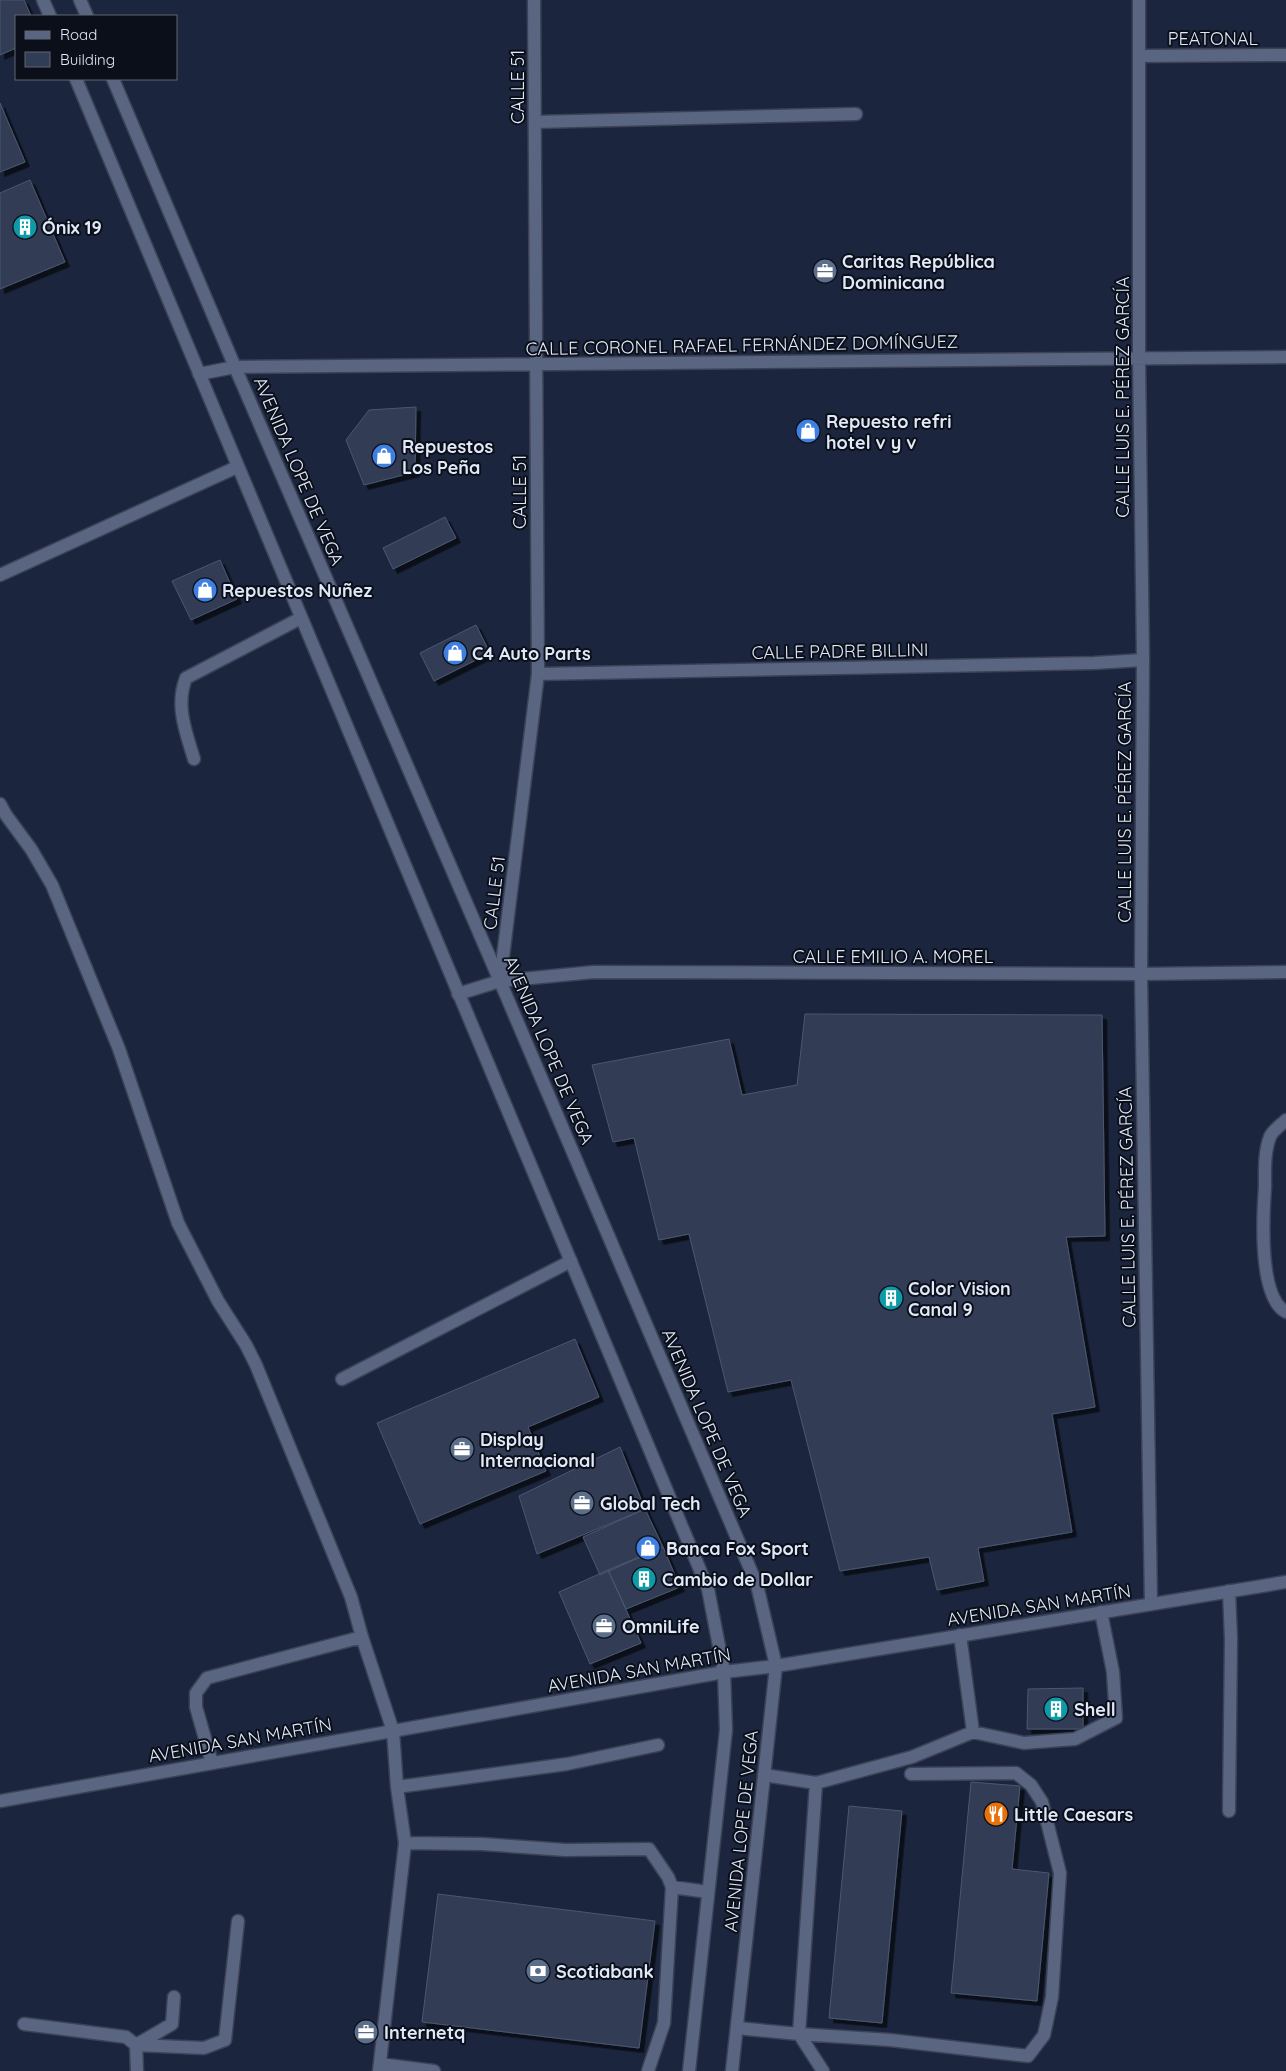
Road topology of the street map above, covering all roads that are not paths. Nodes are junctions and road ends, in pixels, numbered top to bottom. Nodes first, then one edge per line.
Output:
1 (43, 0) edge
2 (80, 0) edge
3 (534, 0) edge
4 (1139, 0) edge
5 (50, 15) edge
6 (87, 15) edge
7 (1286, 55) edge
8 (1139, 56) junction
9 (76, 80) edge
10 (113, 80) edge
11 (856, 114) dead end
12 (535, 122) junction
13 (1286, 357) edge
14 (1139, 358) junction
15 (536, 364) junction
16 (235, 367) junction
17 (199, 374) junction
18 (237, 467) junction
19 (0, 575) edge
20 (302, 618) junction
21 (1143, 660) junction
22 (538, 674) junction
23 (194, 760) dead end
24 (0, 804) edge
25 (1286, 972) edge
26 (1141, 974) junction
27 (500, 980) junction
28 (458, 994) junction
29 (1286, 1120) edge
30 (571, 1261) junction
31 (1286, 1312) edge
32 (342, 1379) dead end
33 (1286, 1582) edge
34 (1229, 1591) junction
35 (1151, 1604) junction
36 (1101, 1612) junction
37 (960, 1635) junction
38 (362, 1637) junction
39 (776, 1666) junction
40 (724, 1672) junction
41 (393, 1730) junction
42 (973, 1732) junction
43 (658, 1745) dead end
44 (212, 1763) junction
45 (911, 1774) dead end
46 (764, 1776) junction
47 (816, 1783) junction
48 (397, 1787) junction
49 (0, 1800) edge
50 (1229, 1811) dead end
51 (405, 1843) junction
52 (672, 1888) junction
53 (708, 1892) junction
54 (238, 1920) dead end
55 (174, 1997) dead end
56 (24, 2024) dead end
57 (737, 2028) junction
58 (799, 2034) junction
59 (136, 2045) junction
60 (380, 2067) edge
61 (137, 2071) edge
62 (434, 2071) edge
63 (648, 2071) edge
64 (689, 2071) edge
65 (732, 2071) edge
66 (823, 2071) edge

1 - 5 street
2 - 6 street
3 - 12 street, CALLE 51
4 - 8 street, CALLE LUIS E. PÉREZ GARCÍA
7 - 8 street, PEATONAL
8 - 14 street, CALLE LUIS E. PÉREZ GARCÍA
9 - 17 street, AVENIDA LOPE DE VEGA
10 - 16 street, AVENIDA LOPE DE VEGA
11 - 12 street
12 - 15 street, CALLE 51
13 - 14 street, CALLE CORONEL RAFAEL FERNÁNDEZ DOMÍNGUEZ
14 - 15 street, CALLE CORONEL RAFAEL FERNÁNDEZ DOMÍNGUEZ
14 - 21 street, CALLE LUIS E. PÉREZ GARCÍA
15 - 16 street, CALLE CORONEL RAFAEL FERNÁNDEZ DOMÍNGUEZ
15 - 22 street, CALLE 51
16 - 17 street, CALLE CORONEL RAFAEL FERNÁNDEZ DOMÍNGUEZ
16 - 27 street, AVENIDA LOPE DE VEGA
17 - 18 street, AVENIDA LOPE DE VEGA
18 - 19 street
18 - 20 street, AVENIDA LOPE DE VEGA
20 - 23 street
20 - 28 street, AVENIDA LOPE DE VEGA
21 - 22 street, CALLE PADRE BILLINI
21 - 26 street, CALLE LUIS E. PÉREZ GARCÍA
22 - 27 street, CALLE 51
24 - 38 street
25 - 26 street, CALLE EMILIO A. MOREL
26 - 27 street, CALLE EMILIO A. MOREL
26 - 35 street, CALLE LUIS E. PÉREZ GARCÍA
27 - 28 street, CALLE EMILIO A. MOREL
27 - 39 street, AVENIDA LOPE DE VEGA
28 - 30 street, AVENIDA LOPE DE VEGA
29 - 31 street
30 - 32 street
30 - 40 street, AVENIDA LOPE DE VEGA
33 - 34 street, AVENIDA SAN MARTÍN
34 - 35 street, AVENIDA SAN MARTÍN
34 - 50 street
35 - 36 street, AVENIDA SAN MARTÍN
36 - 37 street, AVENIDA SAN MARTÍN
36 - 42 street
37 - 39 street, AVENIDA SAN MARTÍN
37 - 42 street
38 - 41 street
38 - 44 street
39 - 40 street, AVENIDA SAN MARTÍN
39 - 46 street, AVENIDA LOPE DE VEGA
40 - 41 street, AVENIDA SAN MARTÍN
40 - 53 street, AVENIDA LOPE DE VEGA
41 - 44 street, AVENIDA SAN MARTÍN
41 - 48 street
42 - 47 street
43 - 48 street
44 - 49 street, AVENIDA SAN MARTÍN
45 - 58 street
46 - 47 street
46 - 57 street, AVENIDA LOPE DE VEGA
47 - 58 street
48 - 51 street
51 - 52 street
51 - 60 street
52 - 53 street
52 - 63 street
53 - 64 street, AVENIDA LOPE DE VEGA
54 - 59 street
55 - 59 street
56 - 59 street
57 - 58 street
57 - 65 street, AVENIDA LOPE DE VEGA
58 - 66 street
59 - 61 street
60 - 62 street

